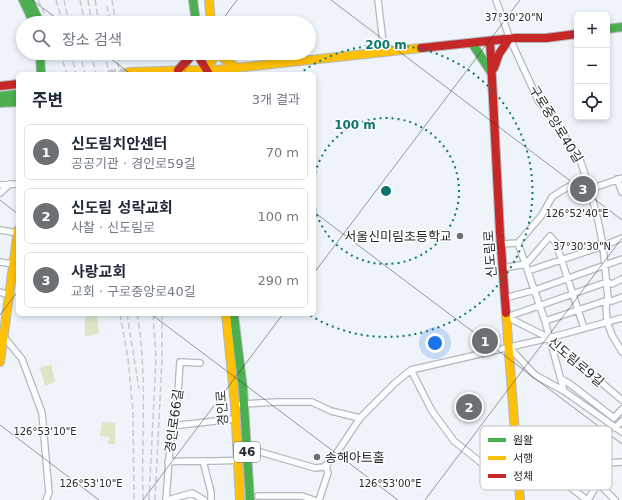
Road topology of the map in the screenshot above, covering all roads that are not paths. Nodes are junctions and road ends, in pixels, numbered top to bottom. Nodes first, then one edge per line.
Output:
1 (23, 0) edge
2 (29, 0) edge
3 (193, 0) edge
4 (198, 0) edge
5 (204, 0) edge
6 (209, 0) edge
7 (378, 0) edge
8 (496, 0) edge
9 (31, 16) edge
10 (37, 16) edge
11 (195, 16) edge
12 (200, 16) edge
13 (205, 16) edge
14 (210, 16) edge
15 (622, 27) edge
16 (610, 28) edge
17 (574, 34) edge
18 (509, 39) junction
19 (490, 41) junction
20 (472, 43) junction
21 (384, 51) junction
22 (316, 58) edge
23 (41, 60) edge
24 (45, 60) edge
25 (187, 60) edge
26 (200, 60) edge
27 (212, 60) tunnel mouth
28 (223, 60) edge
29 (299, 60) edge
30 (178, 70) junction
31 (234, 71) edge
32 (44, 72) edge
33 (129, 72) dead end
34 (201, 72) edge
35 (206, 72) edge
36 (206, 72) edge
37 (220, 72) edge
38 (492, 75) junction
39 (16, 84) edge
40 (0, 86) edge
41 (16, 94) edge
42 (0, 96) edge
43 (16, 102) edge
44 (0, 103) edge
45 (586, 177) junction
46 (620, 178) edge
47 (10, 184) junction
48 (16, 184) edge
49 (0, 185) edge
50 (590, 189) junction
51 (622, 192) edge
52 (0, 193) edge
53 (0, 230) edge
54 (16, 232) edge
55 (622, 238) edge
56 (518, 243) junction
57 (501, 244) junction
58 (16, 245) edge
59 (603, 246) junction
60 (561, 259) junction
61 (622, 259) edge
62 (0, 262) edge
63 (13, 264) junction
64 (526, 264) junction
65 (605, 265) junction
66 (503, 268) junction
67 (528, 271) junction
68 (568, 278) junction
69 (622, 279) edge
70 (607, 282) junction
71 (534, 290) junction
72 (0, 292) edge
73 (572, 294) junction
74 (9, 295) junction
75 (622, 297) edge
76 (505, 298) junction
77 (608, 300) junction
78 (540, 305) junction
79 (578, 310) junction
80 (226, 316) edge
81 (234, 316) edge
82 (507, 317) junction
83 (622, 318) edge
84 (545, 321) junction
85 (607, 322) junction
86 (584, 328) junction
87 (2, 336) edge
88 (549, 338) junction
89 (509, 347) junction
90 (622, 352) edge
91 (0, 362) edge
92 (200, 363) dead end
93 (411, 370) junction
94 (560, 379) junction
95 (564, 391) junction
96 (622, 400) edge
97 (243, 404) junction
98 (234, 405) junction
99 (622, 408) edge
100 (360, 418) junction
101 (234, 419) junction
102 (622, 421) edge
103 (171, 426) junction
104 (514, 426) edge
105 (615, 428) junction
106 (622, 432) edge
107 (247, 448) junction
108 (238, 460) junction
109 (203, 461) junction
110 (168, 462) junction
111 (480, 462) edge
112 (326, 465) junction
113 (519, 490) edge
114 (574, 490) edge
115 (593, 490) edge
116 (605, 490) edge
117 (258, 496) dead end
118 (46, 500) edge
119 (167, 500) edge
120 (204, 500) edge
121 (211, 500) edge
122 (240, 500) edge
123 (250, 500) edge
124 (314, 500) edge
125 (319, 500) edge
126 (520, 500) edge
127 (587, 500) edge
128 (615, 500) edge

1 - 9 main road
2 - 10 main road
3 - 11 main road
4 - 12 main road
5 - 13 main road
6 - 14 main road
7 - 21 street
8 - 18 street, 구로중앙로40길
15 - 16 main road
17 - 18 main road
18 - 19 main road
18 - 38 main road
18 - 45 street, 구로중앙로40길
19 - 20 main road
19 - 38 main road, 신도림로
20 - 21 main road
20 - 38 main road
21 - 22 main road
23 - 32 main road
24 - 32 main road
25 - 30 main road
26 - 35 main road
27 - 36 main road
28 - 31 main road
29 - 31 main road
30 - 33 main road
30 - 34 main road
31 - 37 main road
38 - 57 main road, 신도림로
39 - 40 main road
41 - 42 main road
43 - 44 main road
45 - 50 street, 구로중앙로40길
45 - 56 street
46 - 50 street
46 - 51 street
47 - 48 street
47 - 49 street
47 - 52 street
50 - 59 street, 구로중앙로40길
53 - 54 street
55 - 59 street
56 - 57 street
56 - 64 street
57 - 66 main road, 신도림로
58 - 63 main road
59 - 60 street
59 - 65 street, 구로중앙로40길
60 - 64 street
60 - 67 street
60 - 68 street
61 - 65 street
62 - 63 street
63 - 74 main road
64 - 66 street
64 - 67 street
65 - 68 street
65 - 70 street, 구로중앙로40길
66 - 76 main road, 신도림로
67 - 71 street
68 - 71 street
68 - 73 street
69 - 70 street
70 - 73 street
70 - 77 street, 구로중앙로40길
71 - 76 street
71 - 78 street
72 - 74 street
73 - 78 street
73 - 79 street
74 - 87 main road
75 - 77 street
76 - 82 main road, 신도림로
77 - 79 street
77 - 85 street, 구로중앙로40길
78 - 82 street
78 - 84 street
79 - 84 street
79 - 86 street
80 - 98 main road, 경인로 / 46
81 - 97 main road, 경인로 / 46
82 - 88 street, 신도림로9길
82 - 89 main road, 신도림로
83 - 85 street
84 - 88 street
85 - 86 street
85 - 90 street
86 - 88 street
87 - 91 main road
87 - 118 street
88 - 89 street
88 - 94 street
88 - 96 street, 신도림로9길
89 - 93 street
89 - 95 street
89 - 104 main road, 신도림로
92 - 103 street, 경인로66길
93 - 100 street
93 - 111 street
94 - 95 street
94 - 99 street
95 - 105 street
97 - 98 street
97 - 100 street
97 - 107 main road, 경인로 / 46
98 - 101 main road, 경인로 / 46
100 - 112 street
101 - 103 street
101 - 108 main road, 경인로 / 46
102 - 105 street
103 - 110 street, 경인로66길
105 - 106 street
107 - 112 street
107 - 123 main road, 경인로 / 46
108 - 109 street
108 - 122 main road, 경인로 / 46
109 - 110 street
109 - 121 street
110 - 119 street, 경인로66길
112 - 125 street
113 - 126 main road, 신도림로
114 - 127 street
115 - 127 street
116 - 128 street
117 - 124 street
119 - 120 street

